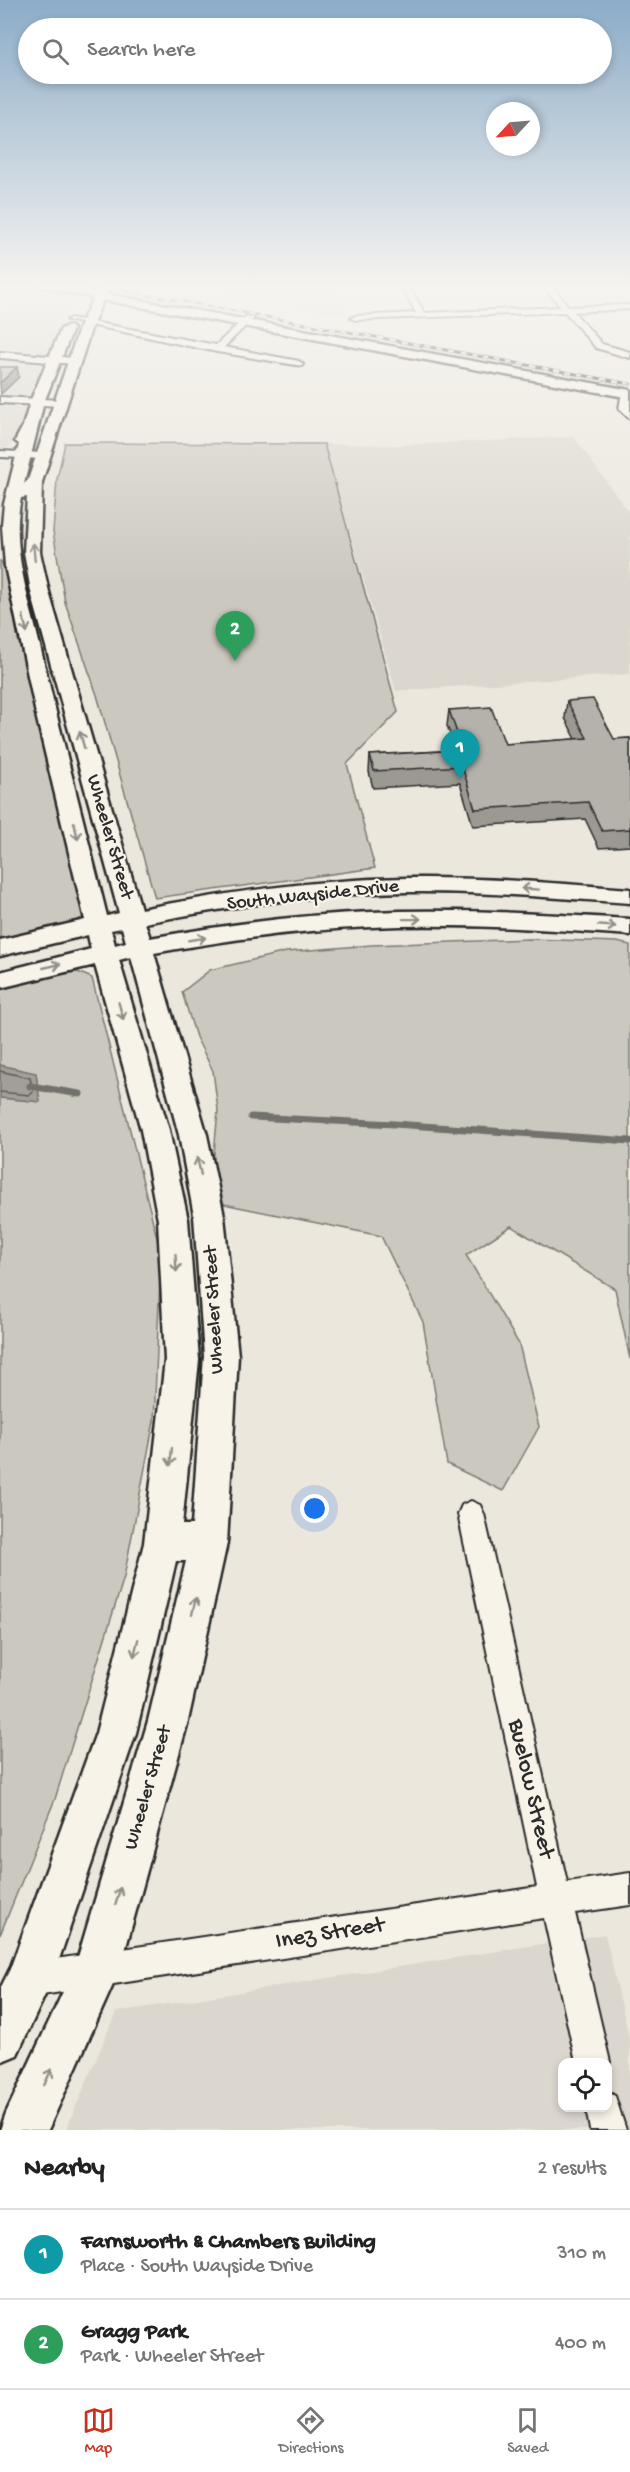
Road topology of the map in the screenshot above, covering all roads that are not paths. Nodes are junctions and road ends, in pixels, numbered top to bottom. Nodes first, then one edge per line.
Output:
1 (44, 384) edge
2 (67, 384) edge
3 (580, 384) edge
4 (604, 384) edge
5 (630, 389) edge
6 (630, 394) edge
7 (0, 400) edge
8 (37, 402) junction
9 (61, 403) junction
10 (630, 416) edge
11 (12, 454) edge
12 (44, 456) junction
13 (4, 476) dead end
14 (35, 482) junction
15 (6, 507) edge
16 (7, 560) edge
17 (365, 887) junction
18 (630, 896) edge
19 (132, 918) junction
20 (372, 919) junction
21 (630, 927) edge
22 (102, 940) junction
23 (0, 948) edge
24 (139, 948) junction
25 (0, 980) edge
26 (191, 1218) junction
27 (471, 1514) dead end
28 (162, 1543) junction
29 (208, 1543) junction
30 (630, 1889) edge
31 (555, 1900) junction
32 (97, 1969) junction
33 (30, 1980) junction
34 (0, 2038) edge
35 (591, 2058) edge
36 (604, 2112) edge
37 (23, 2130) edge
38 (608, 2130) edge

1 - 8 main road, Wheeler Street
2 - 9 main road
3 - 6 main road
4 - 5 main road
6 - 10 street
7 - 8 street
8 - 9 street
8 - 11 main road, Wheeler Street
9 - 12 main road
11 - 12 street
11 - 13 main road
11 - 15 main road, Wheeler Street
12 - 14 main road
14 - 15 main road
19 -> 14 main road, Wheeler Street
15 - 16 main road, Wheeler Street
16 -> 22 main road, Wheeler Street
18 -> 17 main road, South Wayside Drive
17 - 19 main road, South Wayside Drive
17 - 20 main road
19 - 22 main road, South Wayside Drive
19 - 24 main road, Wheeler Street
20 -> 21 main road, South Wayside Drive
24 -> 20 main road, South Wayside Drive
22 - 23 main road, South Wayside Drive
22 - 24 main road, South Wayside Drive
25 -> 22 main road, South Wayside Drive
22 -> 26 main road, Wheeler Street
26 -> 24 main road, Wheeler Street
26 -> 28 main road, Wheeler Street
26 - 29 main road, Wheeler Street
27 - 31 street, Buelow Street
28 - 29 main road
28 -> 33 main road, Wheeler Street
32 -> 29 main road, Wheeler Street
30 - 31 street, Inez Street
31 - 32 street, Inez Street
31 - 35 street, Buelow Street
32 - 33 street, Inez Street
37 -> 32 main road, Wheeler Street
33 - 34 main road, Wheeler Street
36 - 38 street

